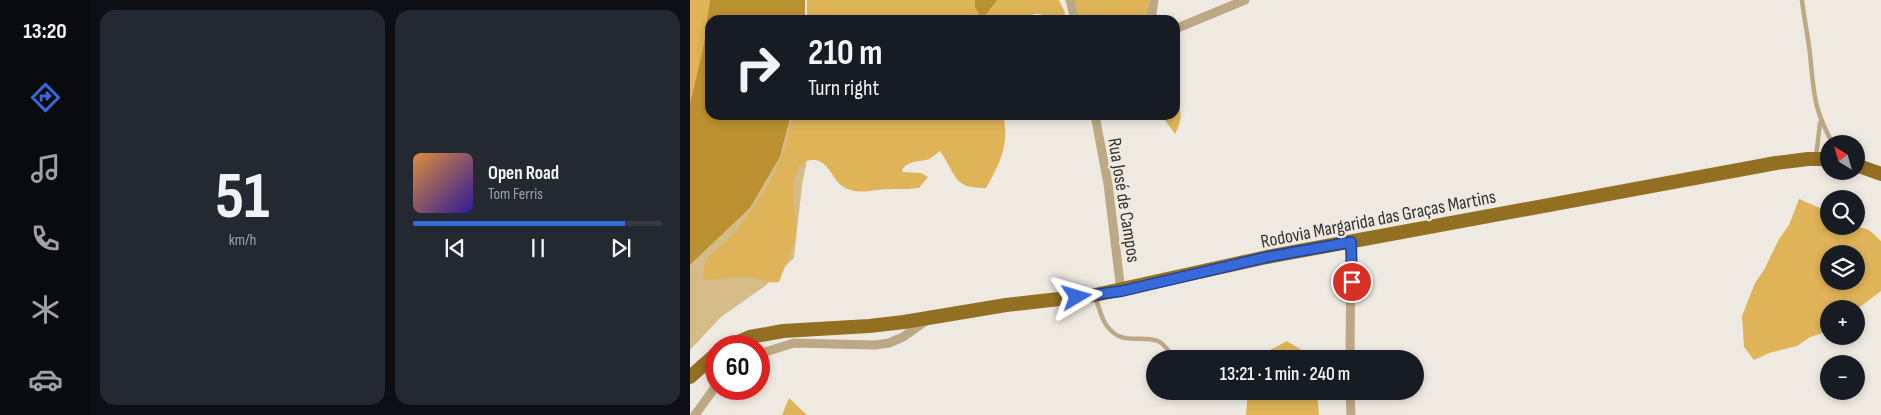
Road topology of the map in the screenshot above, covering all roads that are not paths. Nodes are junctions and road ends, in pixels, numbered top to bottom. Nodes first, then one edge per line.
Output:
1 (1070, 0) edge
2 (1154, 0) edge
3 (1244, 0) edge
4 (1802, 0) edge
5 (1074, 15) edge
6 (1152, 15) edge
7 (1180, 27) edge
8 (1096, 120) edge
9 (1820, 122) junction
10 (1821, 135) edge
11 (1828, 135) edge
12 (1820, 159) edge
13 (1865, 168) edge
14 (1881, 174) edge
15 (1351, 242) junction
16 (1122, 291) junction
17 (1095, 295) junction
18 (929, 318) junction
19 (757, 335) edge
20 (770, 350) edge
21 (1168, 350) edge
22 (1350, 350) edge
23 (705, 364) edge
24 (690, 377) edge
25 (706, 400) edge
26 (1350, 400) edge
27 (695, 415) edge
28 (1351, 415) edge

1 - 5 street
2 - 6 street
3 - 7 street
4 - 9 lane
8 - 16 street, Rua José de Campos
9 - 10 lane
9 - 11 lane
12 - 15 main road, Rodovia Margarida das Graças Martins
13 - 14 main road
15 - 16 main road, Rodovia Margarida das Graças Martins
15 - 22 street
16 - 17 main road, Rodovia Margarida das Graças Martins
17 - 18 main road, Rodovia Margarida das Graças Martins
17 - 21 lane
18 - 19 main road, Rodovia Margarida das Graças Martins
18 - 20 street
23 - 24 main road
25 - 27 street
26 - 28 street

